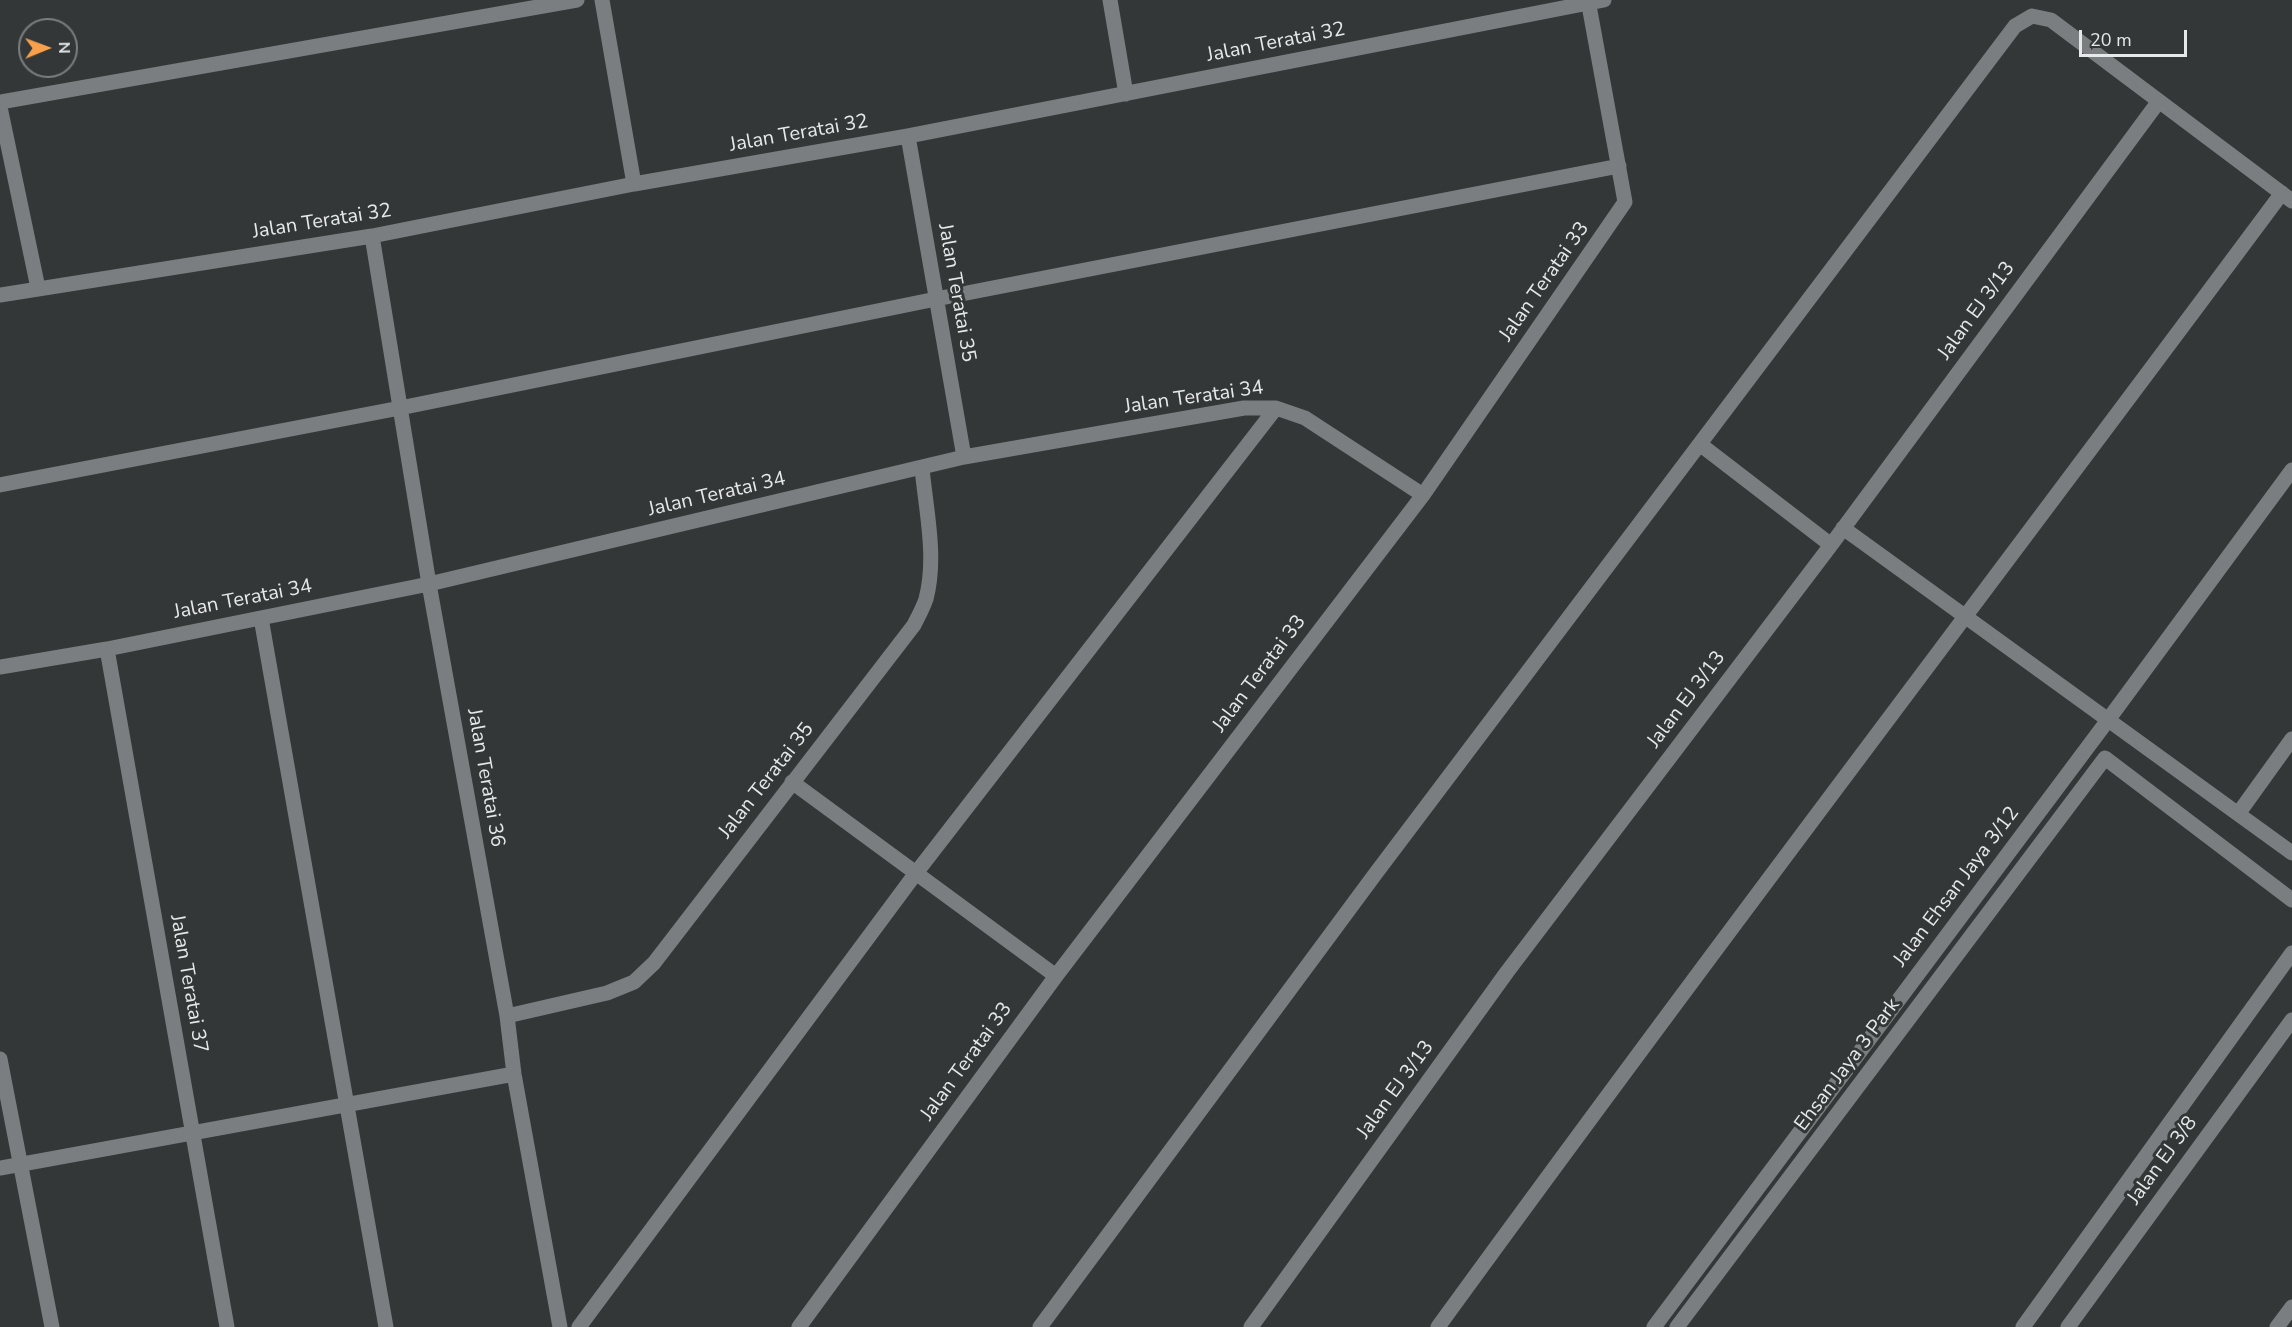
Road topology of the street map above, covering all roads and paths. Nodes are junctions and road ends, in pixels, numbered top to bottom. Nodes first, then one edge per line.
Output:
1 (577, 0) edge
2 (602, 0) edge
3 (1110, 0) edge
4 (1594, 1) edge
5 (1126, 94) junction
6 (2159, 101) junction
7 (0, 102) edge
8 (0, 107) edge
9 (908, 136) junction
10 (1619, 166) junction
11 (634, 184) junction
12 (2287, 197) edge
13 (372, 236) junction
14 (38, 288) junction
15 (0, 295) edge
16 (936, 298) junction
17 (400, 408) junction
18 (1276, 408) junction
19 (1701, 445) junction
20 (964, 458) junction
21 (922, 468) junction
22 (2292, 470) edge
23 (0, 485) edge
24 (1423, 495) junction
25 (1843, 528) junction
26 (1831, 545) junction
27 (429, 584) junction
28 (1967, 617) junction
29 (261, 618) junction
30 (107, 649) junction
31 (0, 667) edge
32 (2109, 720) junction
33 (2292, 739) edge
34 (792, 782) junction
35 (2238, 814) junction
36 (2292, 853) edge
37 (916, 873) junction
38 (2292, 900) edge
39 (2292, 953) edge
40 (1056, 976) junction
41 (507, 1016) junction
42 (2292, 1020) edge
43 (0, 1059) edge
44 (514, 1074) junction
45 (347, 1105) junction
46 (193, 1133) junction
47 (21, 1164) junction
48 (0, 1168) edge
49 (2292, 1307) edge
50 (52, 1327) edge
51 (227, 1327) edge
52 (386, 1327) edge
53 (560, 1327) edge
54 (579, 1327) edge
55 (799, 1327) edge
56 (1040, 1327) edge
57 (1251, 1327) edge
58 (1438, 1327) edge
59 (1654, 1327) edge
60 (1677, 1327) edge
61 (2023, 1327) edge
62 (2068, 1327) edge
63 (2277, 1327) edge

1 - 7 street
2 - 11 street
3 - 5 street
4 - 5 street, Jalan Teratai 32
4 - 10 street, Jalan Teratai 33
5 - 9 street, Jalan Teratai 32
6 - 12 street
6 - 19 street
6 - 25 street, Jalan EJ 3/13
8 - 14 street
9 - 11 street, Jalan Teratai 32
9 - 16 street, Jalan Teratai 35
10 - 16 street
10 - 24 street, Jalan Teratai 33
11 - 13 street, Jalan Teratai 32
12 - 28 street
13 - 14 street, Jalan Teratai 32
13 - 17 street, Jalan Teratai 36
14 - 15 street, Jalan Teratai 32
16 - 17 street
16 - 20 street, Jalan Teratai 35
17 - 23 street
17 - 27 street, Jalan Teratai 36
18 - 20 street, Jalan Teratai 34
18 - 24 street, Jalan Teratai 34
18 - 37 street
19 - 26 street
19 - 56 street
20 - 21 street, Jalan Teratai 34
21 - 27 street, Jalan Teratai 34
21 - 34 street, Jalan Teratai 35
22 - 32 street, Jalan Ehsan Jaya 3/12
24 - 40 street, Jalan Teratai 33
25 - 26 street, Jalan EJ 3/13
25 - 28 street
26 - 57 street, Jalan EJ 3/13
27 - 29 street, Jalan Teratai 34
27 - 41 street, Jalan Teratai 36
28 - 32 street
28 - 58 street
29 - 30 street, Jalan Teratai 34
29 - 45 street
30 - 31 street, Jalan Teratai 34
30 - 46 street, Jalan Teratai 37
32 - 35 street
32 - 59 street, Jalan Ehsan Jaya 3/12
33 - 35 street
34 - 37 street
34 - 41 street, Jalan Teratai 35
35 - 36 street
37 - 40 street
37 - 54 street
38 - 60 street, Ehsan Jaya 3 Park
39 - 61 street
40 - 55 street, Jalan Teratai 33
41 - 44 street, Jalan Teratai 36
42 - 62 street, Jalan EJ 3/8
43 - 47 street
44 - 45 street
44 - 53 street, Jalan Teratai 36
45 - 46 street
45 - 52 street
46 - 47 street
46 - 51 street, Jalan Teratai 37
47 - 48 street
47 - 50 street
49 - 63 street

